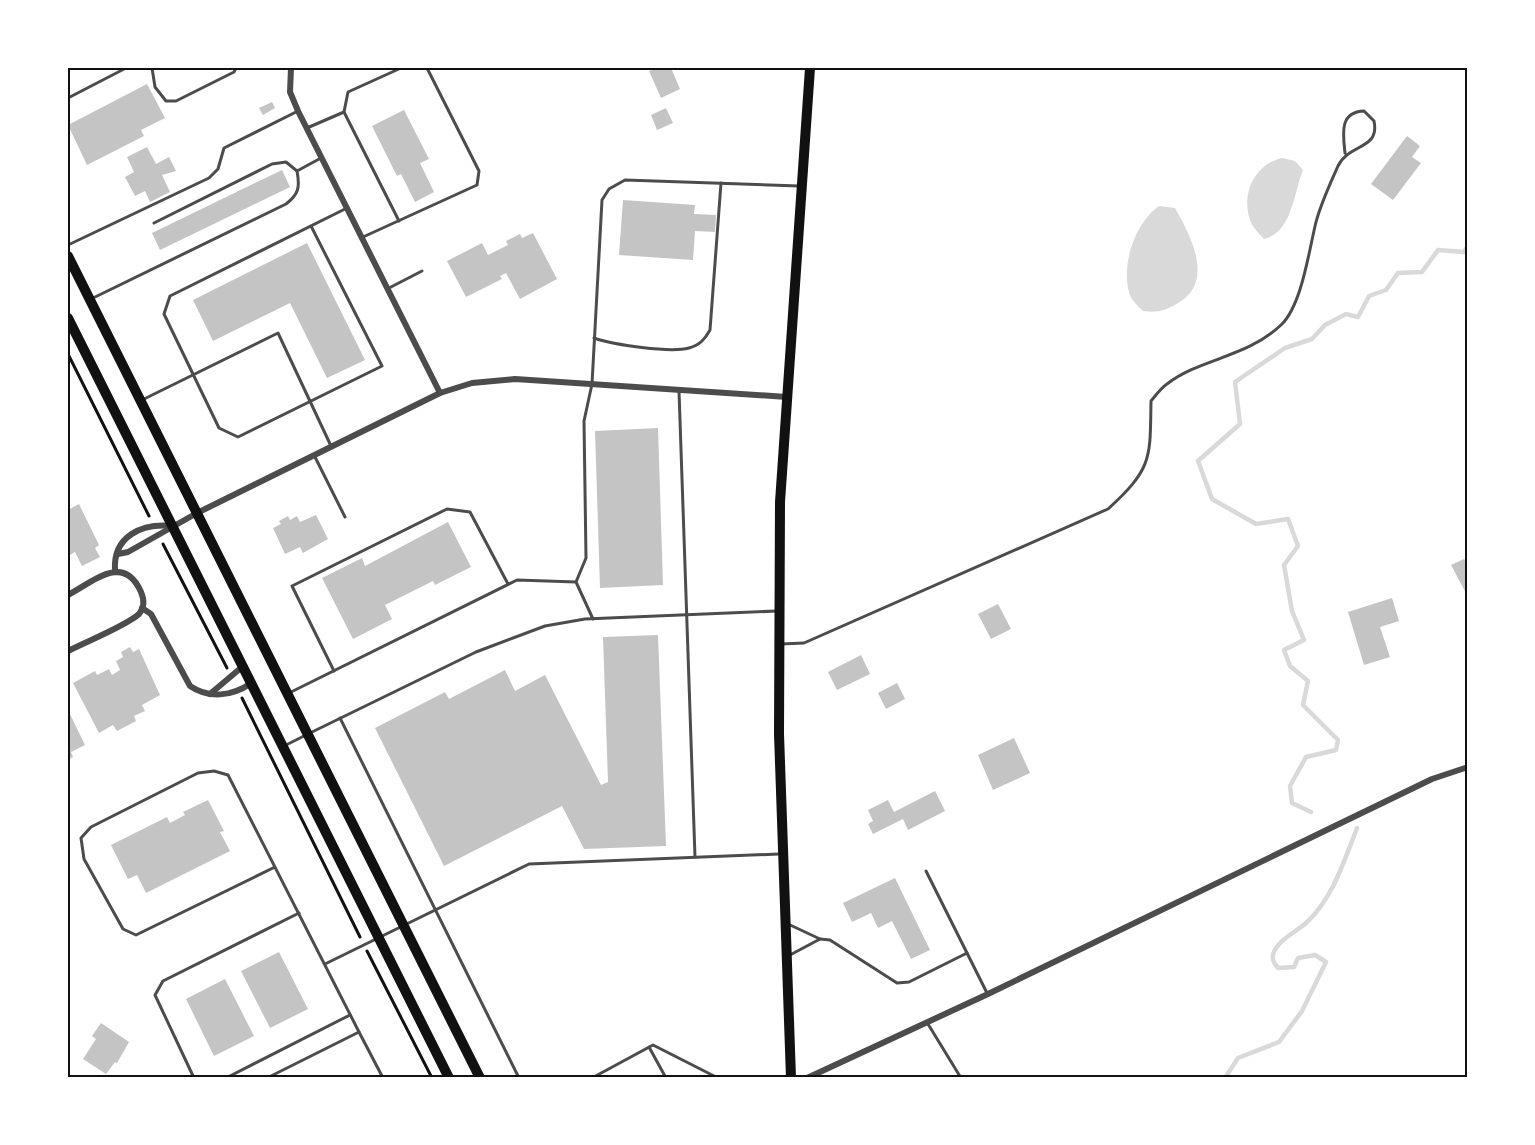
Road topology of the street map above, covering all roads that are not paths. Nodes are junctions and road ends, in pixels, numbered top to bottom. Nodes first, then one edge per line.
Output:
1 (126, 68) edge
2 (152, 68) edge
3 (236, 68) edge
4 (291, 68) edge
5 (401, 68) edge
6 (428, 68) edge
7 (810, 68) edge
8 (68, 98) edge
9 (298, 111) junction
10 (344, 112) junction
11 (307, 129) junction
12 (1345, 153) junction
13 (321, 158) junction
14 (297, 171) junction
15 (721, 183) junction
16 (802, 186) junction
17 (347, 208) junction
18 (399, 221) junction
19 (154, 223) dead end
20 (311, 226) junction
21 (362, 238) junction
22 (68, 245) edge
23 (68, 256) edge
24 (422, 271) dead end
25 (387, 288) junction
26 (89, 299) junction
27 (68, 318) edge
28 (594, 338) junction
29 (193, 374) junction
30 (592, 384) junction
31 (678, 390) junction
32 (440, 393) junction
33 (788, 397) junction
34 (140, 400) junction
35 (311, 402) junction
36 (332, 447) junction
37 (314, 455) junction
38 (197, 513) junction
39 (345, 517) dead end
40 (172, 526) junction
41 (118, 554) junction
42 (115, 570) junction
43 (576, 582) junction
44 (508, 584) junction
45 (68, 595) edge
46 (142, 608) junction
47 (779, 611) junction
48 (688, 615) junction
49 (593, 619) junction
50 (779, 644) junction
51 (68, 651) edge
52 (242, 667) junction
53 (334, 671) junction
54 (250, 684) junction
55 (210, 694) junction
56 (288, 694) junction
57 (340, 718) junction
58 (308, 734) junction
59 (282, 747) junction
60 (1467, 767) edge
61 (783, 854) junction
62 (695, 857) junction
63 (275, 867) junction
64 (926, 871) dead end
65 (434, 910) junction
66 (299, 913) junction
67 (785, 923) junction
68 (404, 924) junction
69 (378, 936) junction
70 (820, 939) junction
71 (967, 953) junction
72 (786, 957) junction
73 (325, 964) junction
74 (988, 994) junction
75 (350, 1015) junction
76 (927, 1022) junction
77 (359, 1032) junction
78 (649, 1047) junction
79 (194, 1077) edge
80 (226, 1077) edge
81 (267, 1077) edge
82 (383, 1077) edge
83 (449, 1077) edge
84 (480, 1077) edge
85 (519, 1077) edge
86 (592, 1077) edge
87 (666, 1077) edge
88 (718, 1077) edge
89 (791, 1077) edge
90 (807, 1077) edge
91 (961, 1077) edge

1 - 8 lane
2 - 3 lane
4 - 9 street
5 - 10 lane
6 - 18 lane
7 - 16 main road
9 - 11 street
9 - 22 lane
10 - 11 lane
10 - 18 lane
11 - 13 street
12 - 12 lane
12 - 50 lane
13 - 14 lane
13 - 17 street
14 - 19 lane
14 - 26 lane
15 - 16 lane
15 - 28 lane
15 - 28 lane
16 - 33 main road
17 - 20 lane
17 - 21 street
18 - 21 lane
20 - 29 lane
20 - 35 lane
21 - 25 street
23 - 26 main road
24 - 25 lane
25 - 32 street
26 - 34 main road
27 - 40 main road
28 - 30 lane
29 - 34 lane
29 - 35 lane
29 - 35 lane
30 - 31 street
30 - 32 street
30 - 43 lane
31 - 33 street
31 - 48 lane
32 - 36 street
33 - 47 main road
34 - 38 main road
35 - 36 lane
36 - 37 street
37 - 38 street
37 - 39 lane
38 - 40 street
38 - 56 main road
40 - 41 street
40 - 41 street
40 - 52 main road
41 - 42 street
42 - 45 street
42 - 46 street
43 - 44 lane
43 - 49 lane
44 - 53 lane
44 - 53 lane
46 - 51 street
46 - 55 street
47 - 48 lane
47 - 50 main road
48 - 49 lane
48 - 62 lane
49 - 57 lane
50 - 61 main road
52 - 54 main road
52 - 55 street
53 - 56 lane
54 - 55 street
54 - 59 main road
56 - 58 main road
57 - 58 lane
57 - 65 lane
58 - 59 lane
58 - 68 main road
59 - 69 main road
60 - 74 street
61 - 62 lane
61 - 67 main road
62 - 65 lane
63 - 63 lane
63 - 66 lane
64 - 71 lane
65 - 68 lane
65 - 85 lane
66 - 73 lane
66 - 79 lane
67 - 70 lane
67 - 72 main road
68 - 69 lane
68 - 84 main road
69 - 73 lane
69 - 83 main road
70 - 71 lane
70 - 72 lane
71 - 74 lane
72 - 89 main road
73 - 75 lane
74 - 76 street
75 - 77 lane
75 - 80 lane
76 - 90 street
76 - 91 lane
77 - 81 lane
77 - 82 lane
78 - 86 lane
78 - 87 lane
78 - 88 lane

